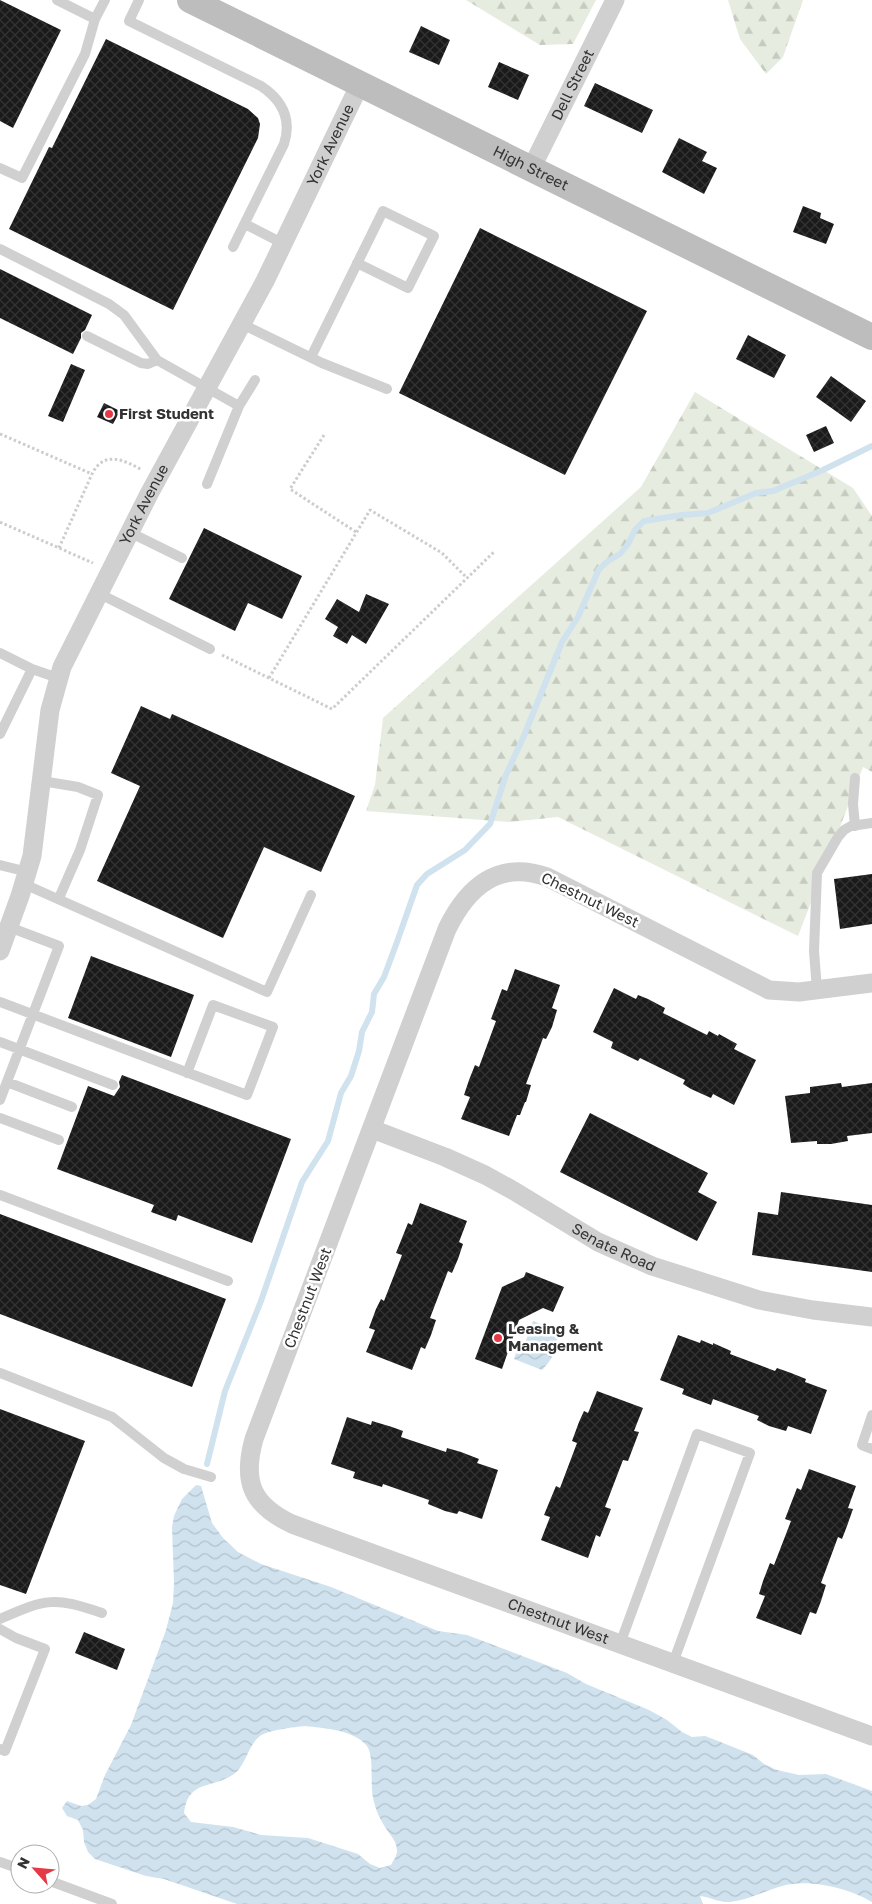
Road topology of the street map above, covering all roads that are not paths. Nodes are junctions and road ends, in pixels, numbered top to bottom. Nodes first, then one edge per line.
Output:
1 (57, 0) edge
2 (105, 0) edge
3 (140, 0) edge
4 (190, 0) edge
5 (615, 0) edge
6 (95, 19) junction
7 (360, 84) junction
8 (0, 168) edge
9 (531, 169) junction
10 (244, 224) junction
11 (284, 244) junction
12 (233, 247) dead end
13 (0, 249) edge
14 (357, 263) junction
15 (242, 324) junction
16 (87, 336) dead end
17 (872, 337) edge
18 (311, 357) junction
19 (157, 360) junction
20 (255, 380) dead end
21 (207, 389) junction
22 (387, 389) dead end
23 (239, 406) junction
24 (207, 484) dead end
25 (129, 532) junction
26 (182, 558) dead end
27 (98, 593) junction
28 (210, 649) road end
29 (0, 653) edge
30 (32, 669) junction
31 (58, 678) junction
32 (0, 734) edge
33 (855, 778) dead end
34 (42, 781) junction
35 (872, 823) edge
36 (854, 826) junction
37 (0, 865) edge
38 (26, 878) junction
39 (311, 895) dead end
40 (58, 898) junction
41 (7, 922) edge
42 (0, 951) edge
43 (872, 983) edge
44 (817, 990) junction
45 (0, 1002) edge
46 (33, 1014) junction
47 (0, 1042) edge
48 (19, 1050) junction
49 (188, 1073) junction
50 (7, 1082) junction
51 (113, 1085) dead end
52 (0, 1100) edge
53 (72, 1107) dead end
54 (0, 1118) edge
55 (372, 1129) junction
56 (59, 1140) dead end
57 (0, 1195) edge
58 (228, 1281) dead end
59 (872, 1317) edge
60 (0, 1373) edge
61 (872, 1415) edge
62 (872, 1449) edge
63 (212, 1478) dead end
64 (102, 1613) dead end
65 (0, 1618) edge
66 (0, 1629) edge
67 (620, 1644) junction
68 (674, 1663) junction
69 (872, 1736) edge
70 (0, 1749) edge
71 (60, 1885) edge
72 (112, 1904) edge

1 - 6 lane
2 - 6 lane
3 - 10 lane
4 - 7 main road, High Street
5 - 9 street, Dell Street
6 - 8 lane
7 - 9 main road, High Street
7 - 11 street, York Avenue
9 - 17 main road, High Street
10 - 11 lane
10 - 12 lane
11 - 15 street, York Avenue
13 - 19 lane
14 - 14 lane
14 - 18 lane
15 - 18 lane
15 - 21 street, York Avenue
16 - 19 lane
18 - 22 lane
19 - 21 lane
20 - 23 lane
21 - 23 lane
21 - 25 street, York Avenue
23 - 24 lane
25 - 26 lane
25 - 27 street, York Avenue
27 - 28 lane
27 - 31 street, York Avenue
29 - 30 lane
30 - 31 lane
30 - 32 lane
31 - 34 street, York Avenue
33 - 36 lane
34 - 38 street, York Avenue
34 - 40 lane
35 - 36 lane
36 - 44 lane
37 - 38 lane
38 - 40 lane
38 - 41 street, York Avenue
39 - 40 lane
41 - 42 street, York Avenue
41 - 46 lane
43 - 44 street, Chestnut West
44 - 55 street, Chestnut West
45 - 46 lane
46 - 48 lane
46 - 49 lane
47 - 48 lane
48 - 50 lane
48 - 51 lane
49 - 49 lane
50 - 52 lane
50 - 53 lane
54 - 56 lane
55 - 59 street, Senate Road
55 - 67 street, Chestnut West
57 - 58 lane
60 - 63 lane
61 - 62 lane
64 - 65 lane
66 - 70 lane
67 - 68 street, Chestnut West
67 - 68 lane
68 - 69 street, Chestnut West
71 - 72 lane

